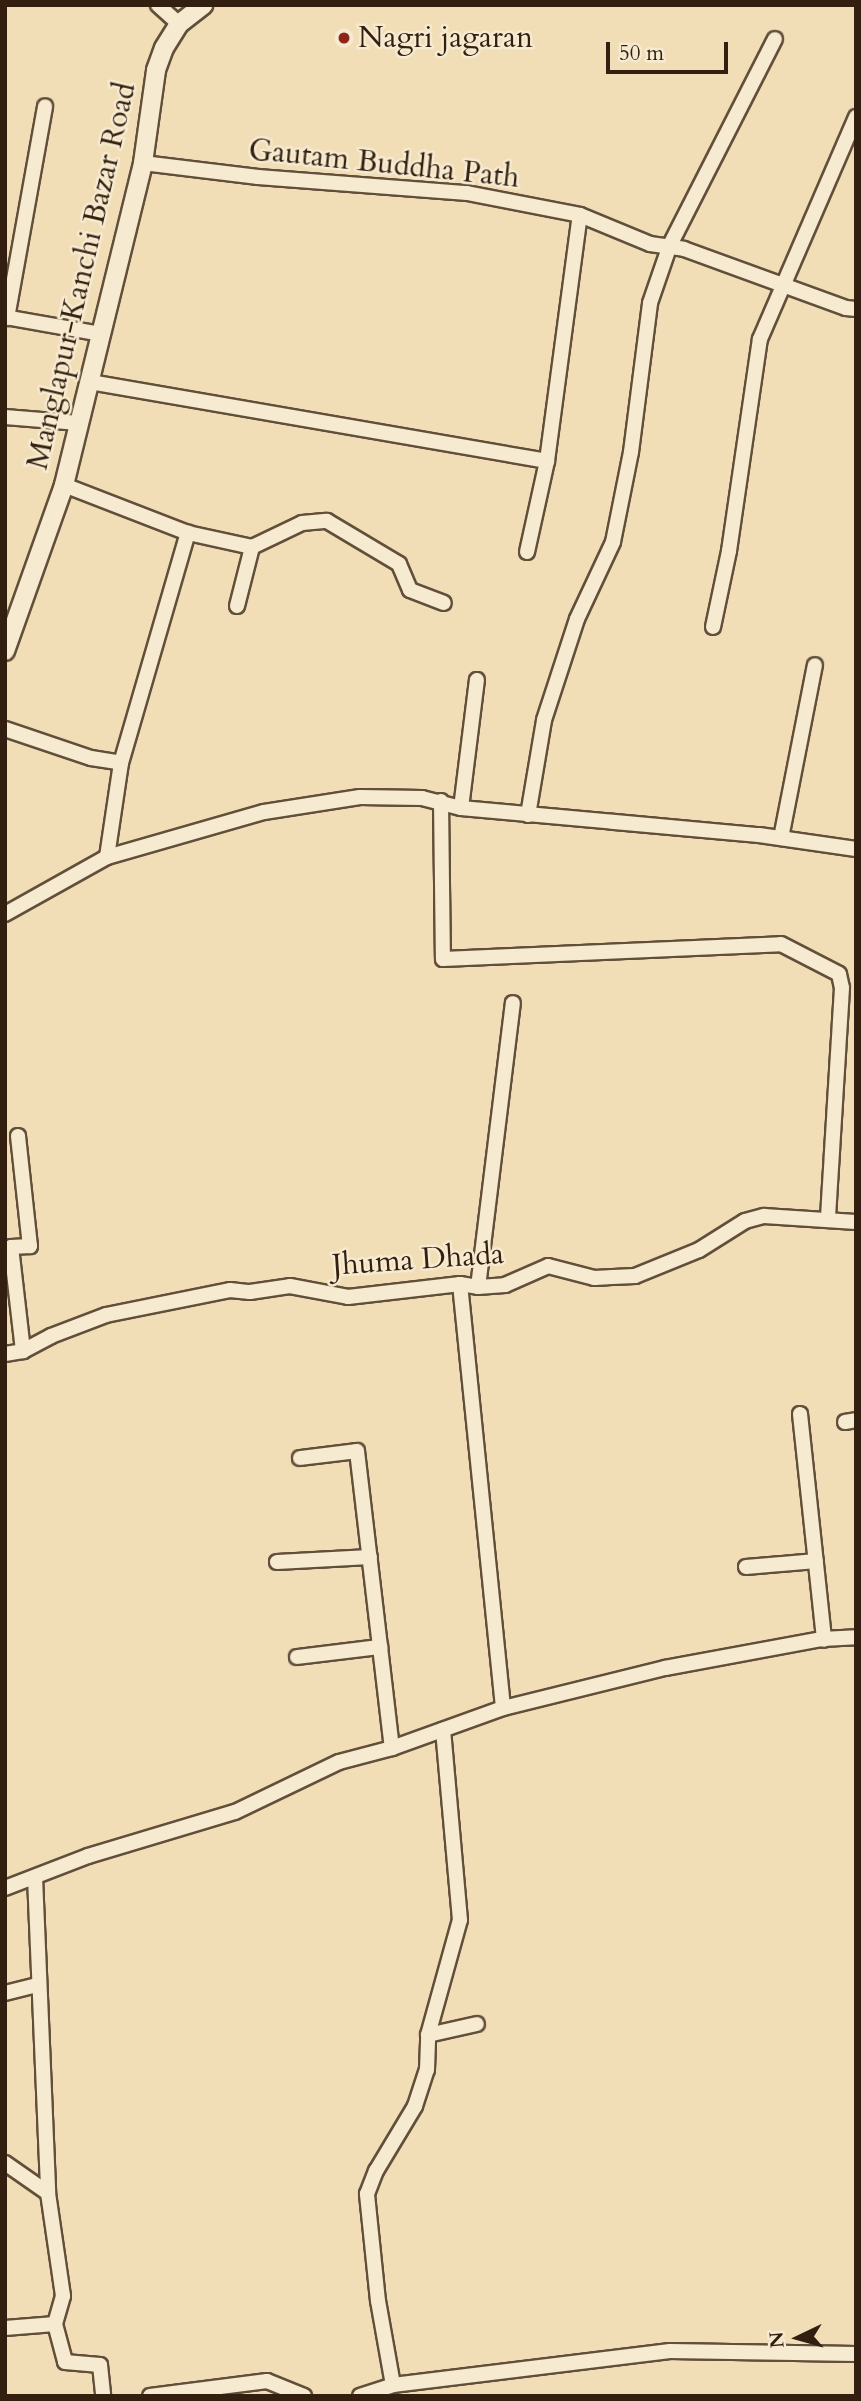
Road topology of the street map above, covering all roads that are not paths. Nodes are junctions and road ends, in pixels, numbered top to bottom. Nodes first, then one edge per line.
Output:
1 (158, 5) edge
2 (203, 5) edge
3 (179, 24) junction
4 (775, 39) dead end
5 (45, 106) dead end
6 (856, 117) edge
7 (143, 163) junction
8 (580, 215) junction
9 (670, 246) junction
10 (785, 285) junction
11 (856, 309) edge
12 (6, 318) edge
13 (101, 334) junction
14 (90, 383) junction
15 (5, 417) edge
16 (79, 423) junction
17 (547, 461) junction
18 (64, 485) junction
19 (188, 533) junction
20 (252, 547) junction
21 (527, 552) dead end
22 (444, 603) dead end
23 (237, 606) dead end
24 (713, 628) dead end
25 (5, 651) edge
26 (815, 665) dead end
27 (477, 680) dead end
28 (5, 729) edge
29 (121, 763) junction
30 (441, 801) junction
31 (461, 808) junction
32 (528, 815) junction
33 (781, 838) junction
34 (856, 849) edge
35 (107, 856) junction
36 (5, 914) edge
37 (513, 1003) dead end
38 (18, 1136) dead end
39 (828, 1220) junction
40 (856, 1222) edge
41 (460, 1284) junction
42 (478, 1287) junction
43 (23, 1351) junction
44 (5, 1354) edge
45 (800, 1414) dead end
46 (300, 1458) dead end
47 (370, 1557) junction
48 (816, 1560) junction
49 (278, 1562) dead end
50 (746, 1567) dead end
51 (856, 1637) edge
52 (824, 1640) junction
53 (380, 1647) junction
54 (297, 1657) dead end
55 (503, 1708) junction
56 (443, 1730) junction
57 (393, 1748) junction
58 (36, 1877) junction
59 (5, 1888) edge
60 (38, 1985) junction
61 (5, 1993) edge
62 (477, 2024) dead end
63 (428, 2035) junction
64 (5, 2163) edge
65 (48, 2193) junction
66 (55, 2324) junction
67 (5, 2328) edge
68 (856, 2354) edge
69 (393, 2385) junction
70 (103, 2396) edge
71 (150, 2396) edge
72 (304, 2396) edge
73 (360, 2396) edge

1 - 3 street
2 - 3 street, Manglapur-Kanchi Bazar Road
3 - 7 street, Manglapur-Kanchi Bazar Road
4 - 9 street
5 - 12 street
6 - 10 street
7 - 8 street, Gautam Buddha Path
7 - 13 street, Manglapur-Kanchi Bazar Road
8 - 9 street, Gautam Buddha Path
8 - 17 street
9 - 10 street, Gautam Buddha Path
9 - 32 street
10 - 11 street, Gautam Buddha Path
10 - 24 street
12 - 13 street
13 - 14 street, Manglapur-Kanchi Bazar Road
14 - 16 street, Manglapur-Kanchi Bazar Road
14 - 17 street
15 - 16 street
16 - 18 street, Manglapur-Kanchi Bazar Road
17 - 21 street
18 - 19 street
18 - 25 street, Manglapur-Kanchi Bazar Road
19 - 20 street
19 - 29 street
20 - 22 street
20 - 23 street
26 - 33 street
27 - 31 street
28 - 29 street
29 - 35 street
30 - 31 street
30 - 35 street
30 - 39 street
31 - 32 street
32 - 33 street
33 - 34 street
35 - 36 street
37 - 42 street
38 - 43 street
39 - 40 street, Jhuma Dhada
39 - 42 street, Jhuma Dhada
41 - 42 street, Jhuma Dhada
41 - 43 street, Jhuma Dhada
41 - 55 street
43 - 44 street, Jhuma Dhada
45 - 48 street
46 - 47 street
47 - 49 street
47 - 53 street
48 - 50 street
48 - 52 street
51 - 52 street
52 - 55 street
53 - 54 street
53 - 57 street
55 - 56 street
56 - 57 street
56 - 63 street
57 - 58 street
58 - 59 street
58 - 60 street
60 - 61 street
60 - 65 street
62 - 63 street
63 - 69 street
64 - 65 street
65 - 66 street
66 - 67 street
66 - 70 street
68 - 69 street
69 - 73 street
71 - 72 street

